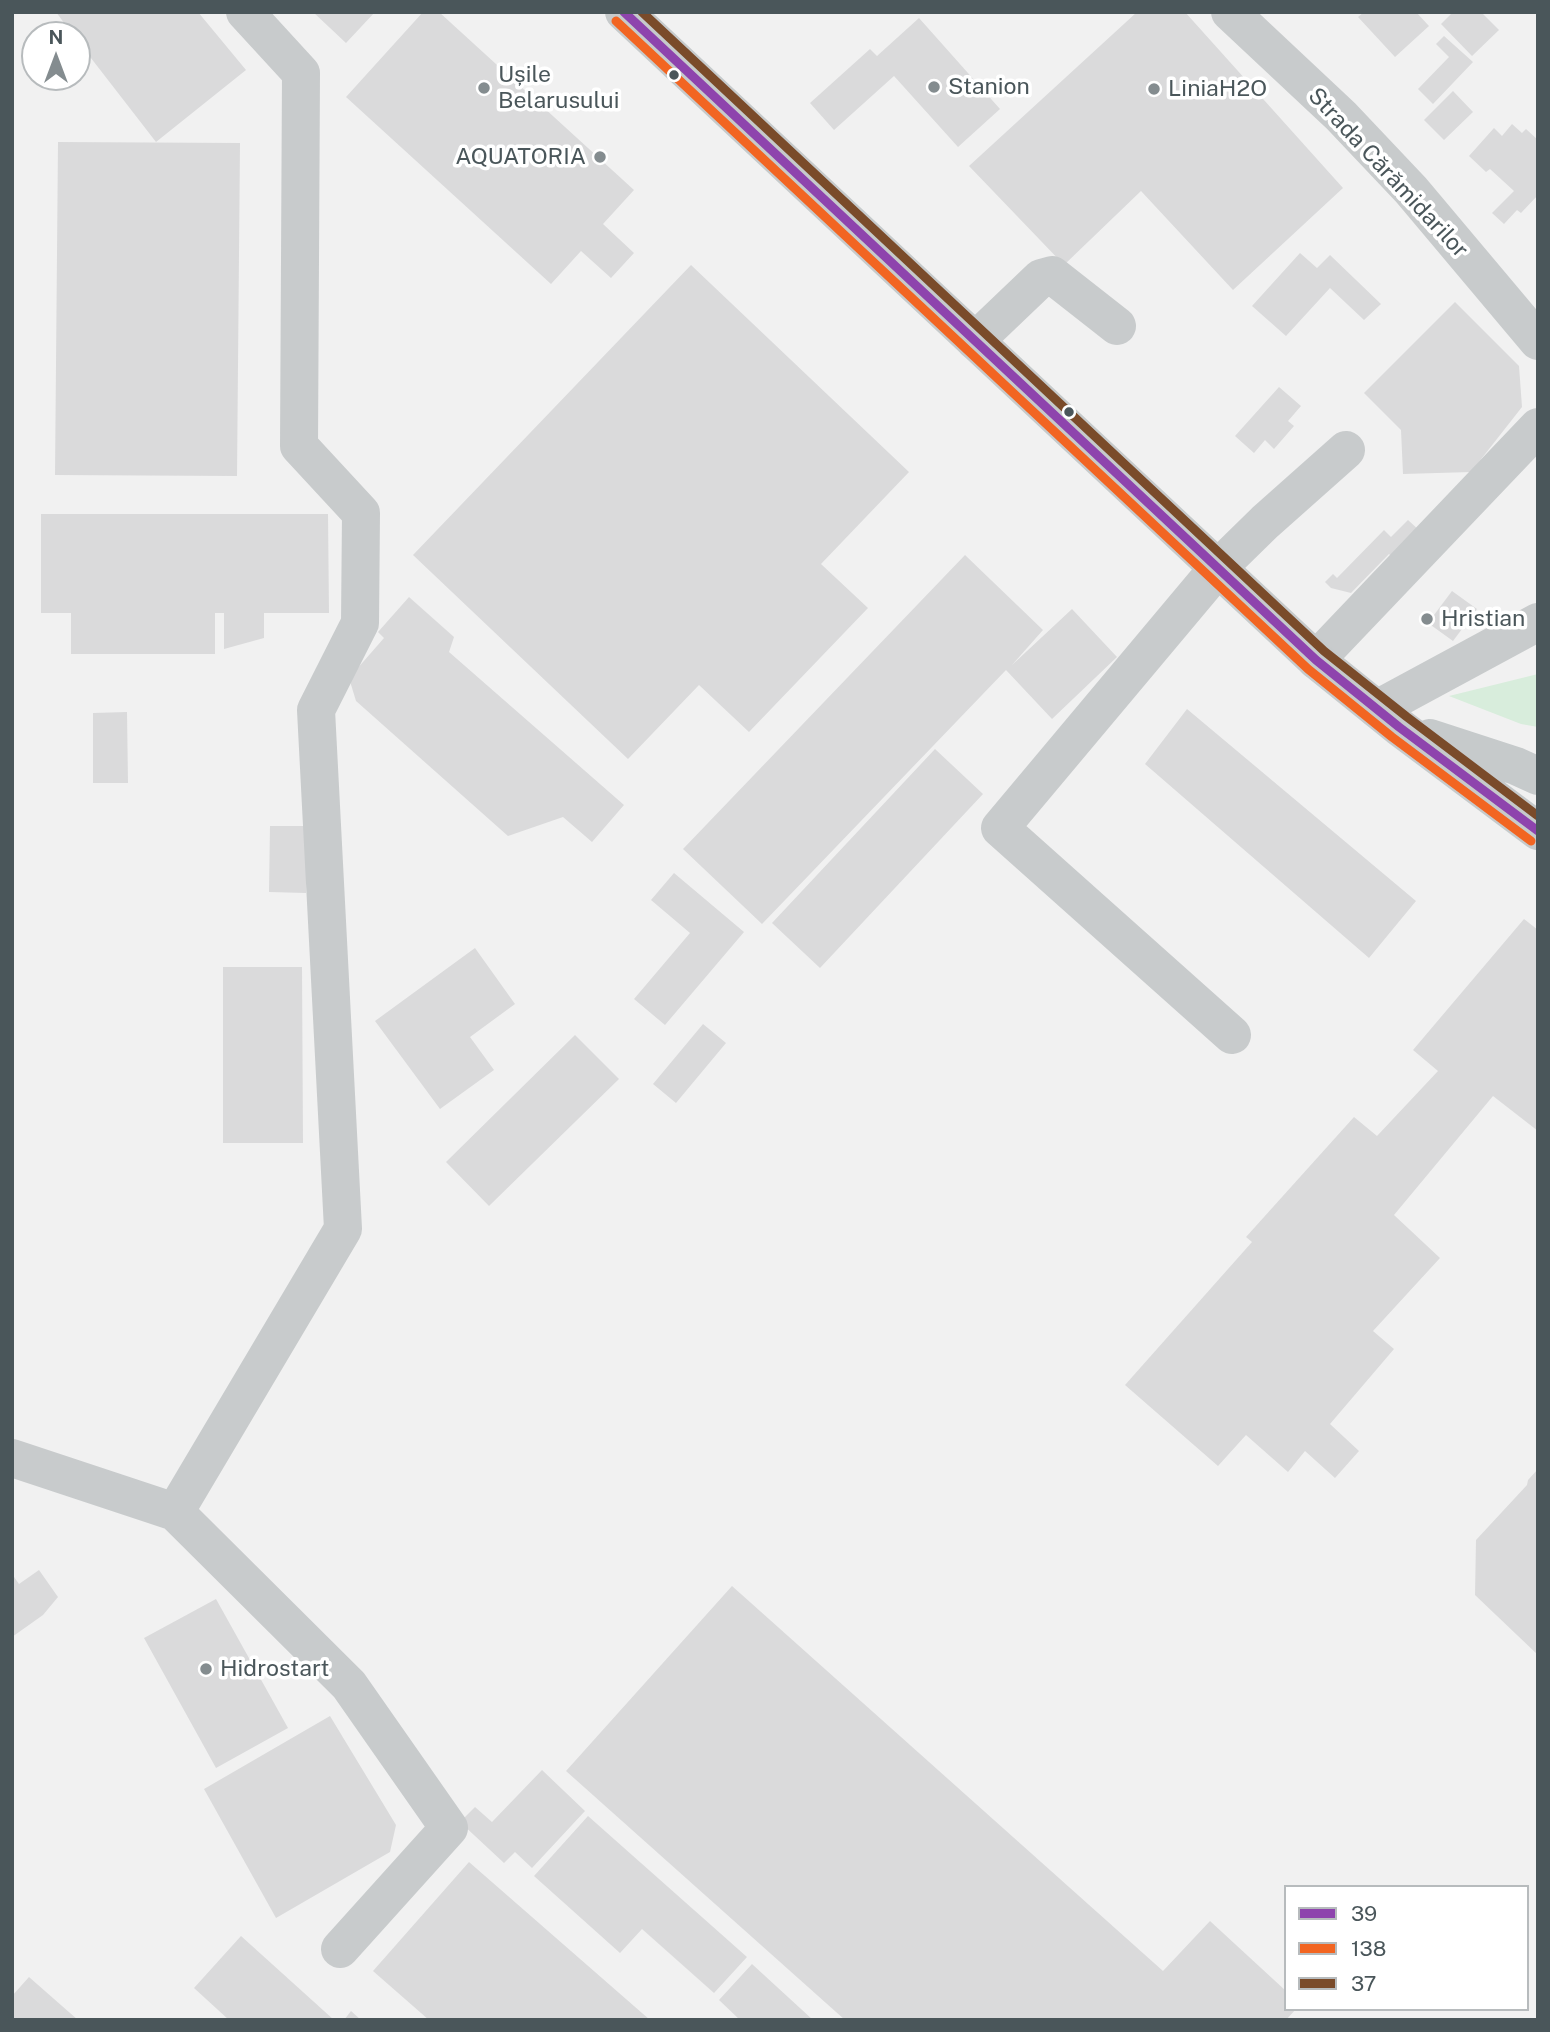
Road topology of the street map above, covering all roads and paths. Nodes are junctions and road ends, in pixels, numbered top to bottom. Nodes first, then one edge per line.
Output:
1 (245, 12) edge
2 (624, 12) edge
3 (1230, 12) edge
4 (1117, 326) dead end
5 (975, 341) junction
6 (1538, 341) edge
7 (1538, 427) edge
8 (1346, 450) dead end
9 (1218, 568) junction
10 (1538, 622) edge
11 (1316, 660) junction
12 (1388, 718) junction
13 (1530, 771) edge
14 (1538, 831) edge
15 (1232, 1035) dead end
16 (12, 1458) edge
17 (175, 1512) junction
18 (340, 1949) dead end

1 - 17 street
2 - 5 main road
3 - 6 street, Strada Cărămidarilor
4 - 5 street
5 - 9 main road
7 - 11 street
8 - 9 street
9 - 11 main road
9 - 15 street
10 - 12 street
11 - 12 main road
12 - 13 main road
12 - 14 main road
16 - 17 street
17 - 18 street

